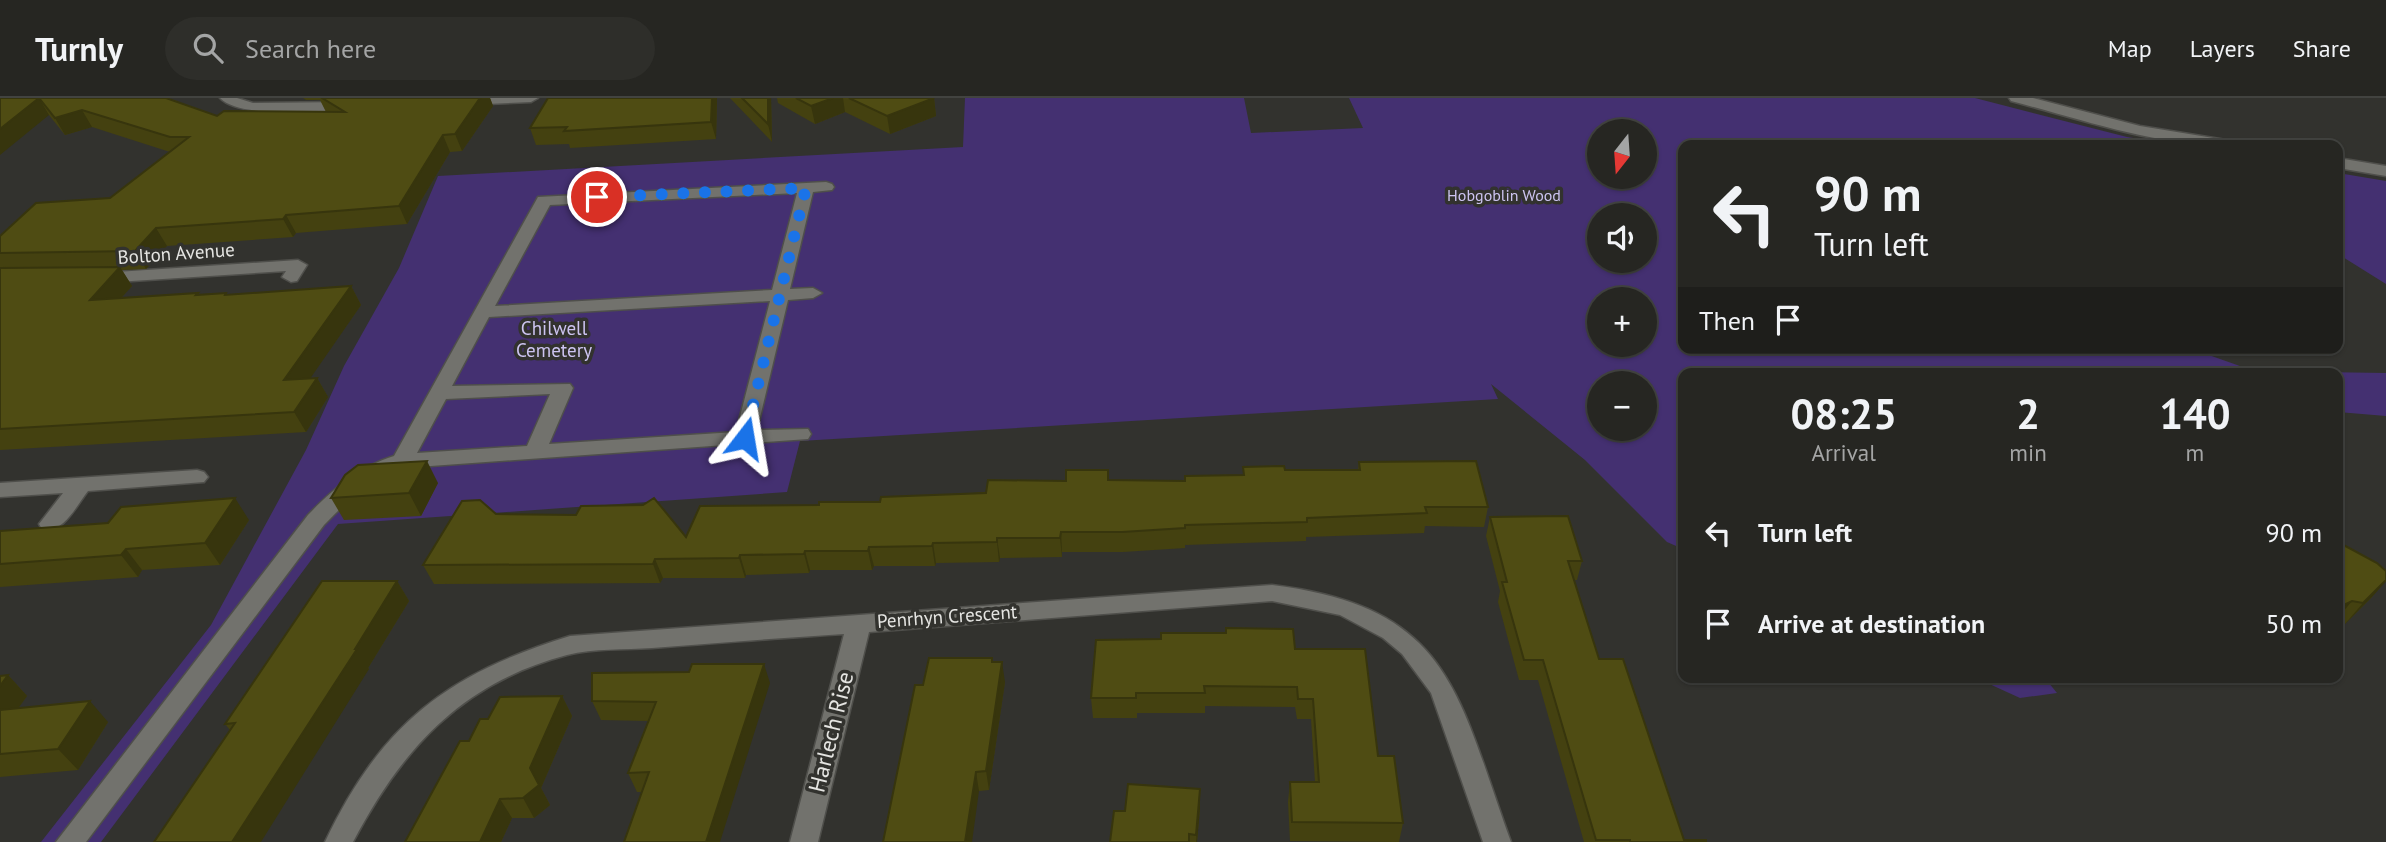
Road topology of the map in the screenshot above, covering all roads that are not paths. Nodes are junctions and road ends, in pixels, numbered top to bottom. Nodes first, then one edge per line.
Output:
1 (227, 98) edge
2 (531, 98) edge
3 (2016, 98) edge
4 (447, 102) edge
5 (364, 105) edge
6 (2201, 140) edge
7 (2343, 164) edge
8 (2386, 171) edge
9 (826, 187) dead end
10 (806, 188) junction
11 (291, 277) dead end
12 (84, 278) edge
13 (814, 293) dead end
14 (780, 295) junction
15 (483, 312) junction
16 (439, 393) junction
17 (801, 434) dead end
18 (745, 438) junction
19 (535, 452) junction
20 (402, 461) junction
21 (197, 477) dead end
22 (81, 485) junction
23 (0, 490) edge
24 (50, 524) edge
25 (859, 623) junction
26 (70, 842) edge
27 (339, 842) edge
28 (804, 842) edge
29 (1497, 842) edge

1 - 5 street
2 - 4 street
3 - 6 street
7 - 8 street
9 - 10 street
10 - 14 street
10 - 15 street
11 - 12 street, Bolton Avenue
13 - 14 street
14 - 15 street
14 - 18 street
15 - 16 street
16 - 19 street
16 - 20 street
17 - 18 street
18 - 19 street
19 - 20 street
20 - 26 street
21 - 22 street
22 - 23 street
22 - 24 street
25 - 27 street, Penrhyn Crescent
25 - 28 street, Harlech Rise
25 - 29 street, Penrhyn Crescent

